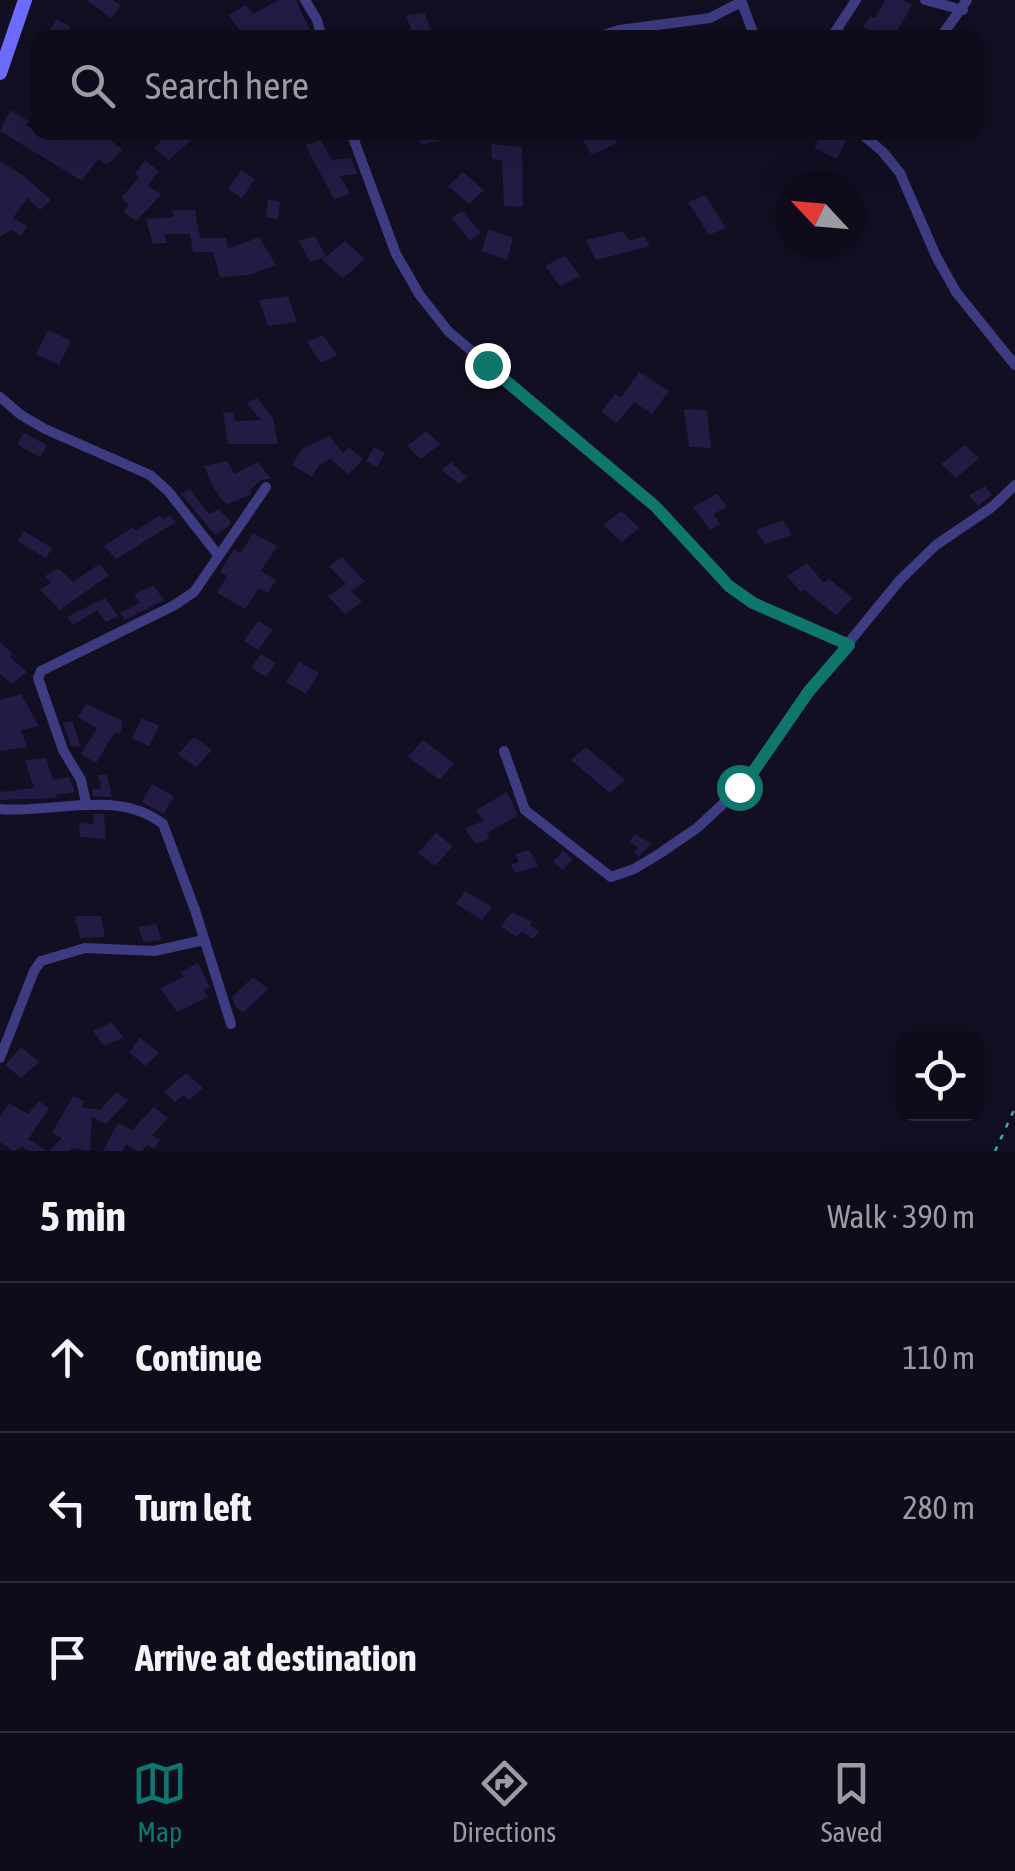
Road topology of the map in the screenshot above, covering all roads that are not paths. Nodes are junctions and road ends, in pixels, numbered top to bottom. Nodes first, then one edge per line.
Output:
1 (25, 0) edge
2 (856, 0) edge
3 (925, 0) edge
4 (741, 1) edge
5 (312, 3) edge
6 (965, 5) edge
7 (320, 30) edge
8 (619, 30) edge
9 (752, 30) edge
10 (836, 30) edge
11 (946, 30) edge
12 (0, 73) edge
13 (353, 140) edge
14 (869, 140) edge
15 (1015, 364) edge
16 (0, 397) edge
17 (1015, 484) edge
18 (266, 486) dead end
19 (218, 556) junction
20 (849, 645) junction
21 (504, 751) dead end
22 (86, 803) junction
23 (0, 808) edge
24 (204, 940) junction
25 (230, 1024) dead end
26 (0, 1058) edge

1 - 12 main road
2 - 10 street
3 - 6 street
4 - 8 street
4 - 9 street
5 - 7 street
6 - 11 street
13 - 20 street
14 - 15 street
16 - 19 street
17 - 20 street
18 - 19 street
19 - 22 street
20 - 21 street
22 - 23 street
22 - 24 street
24 - 25 street
24 - 26 street

